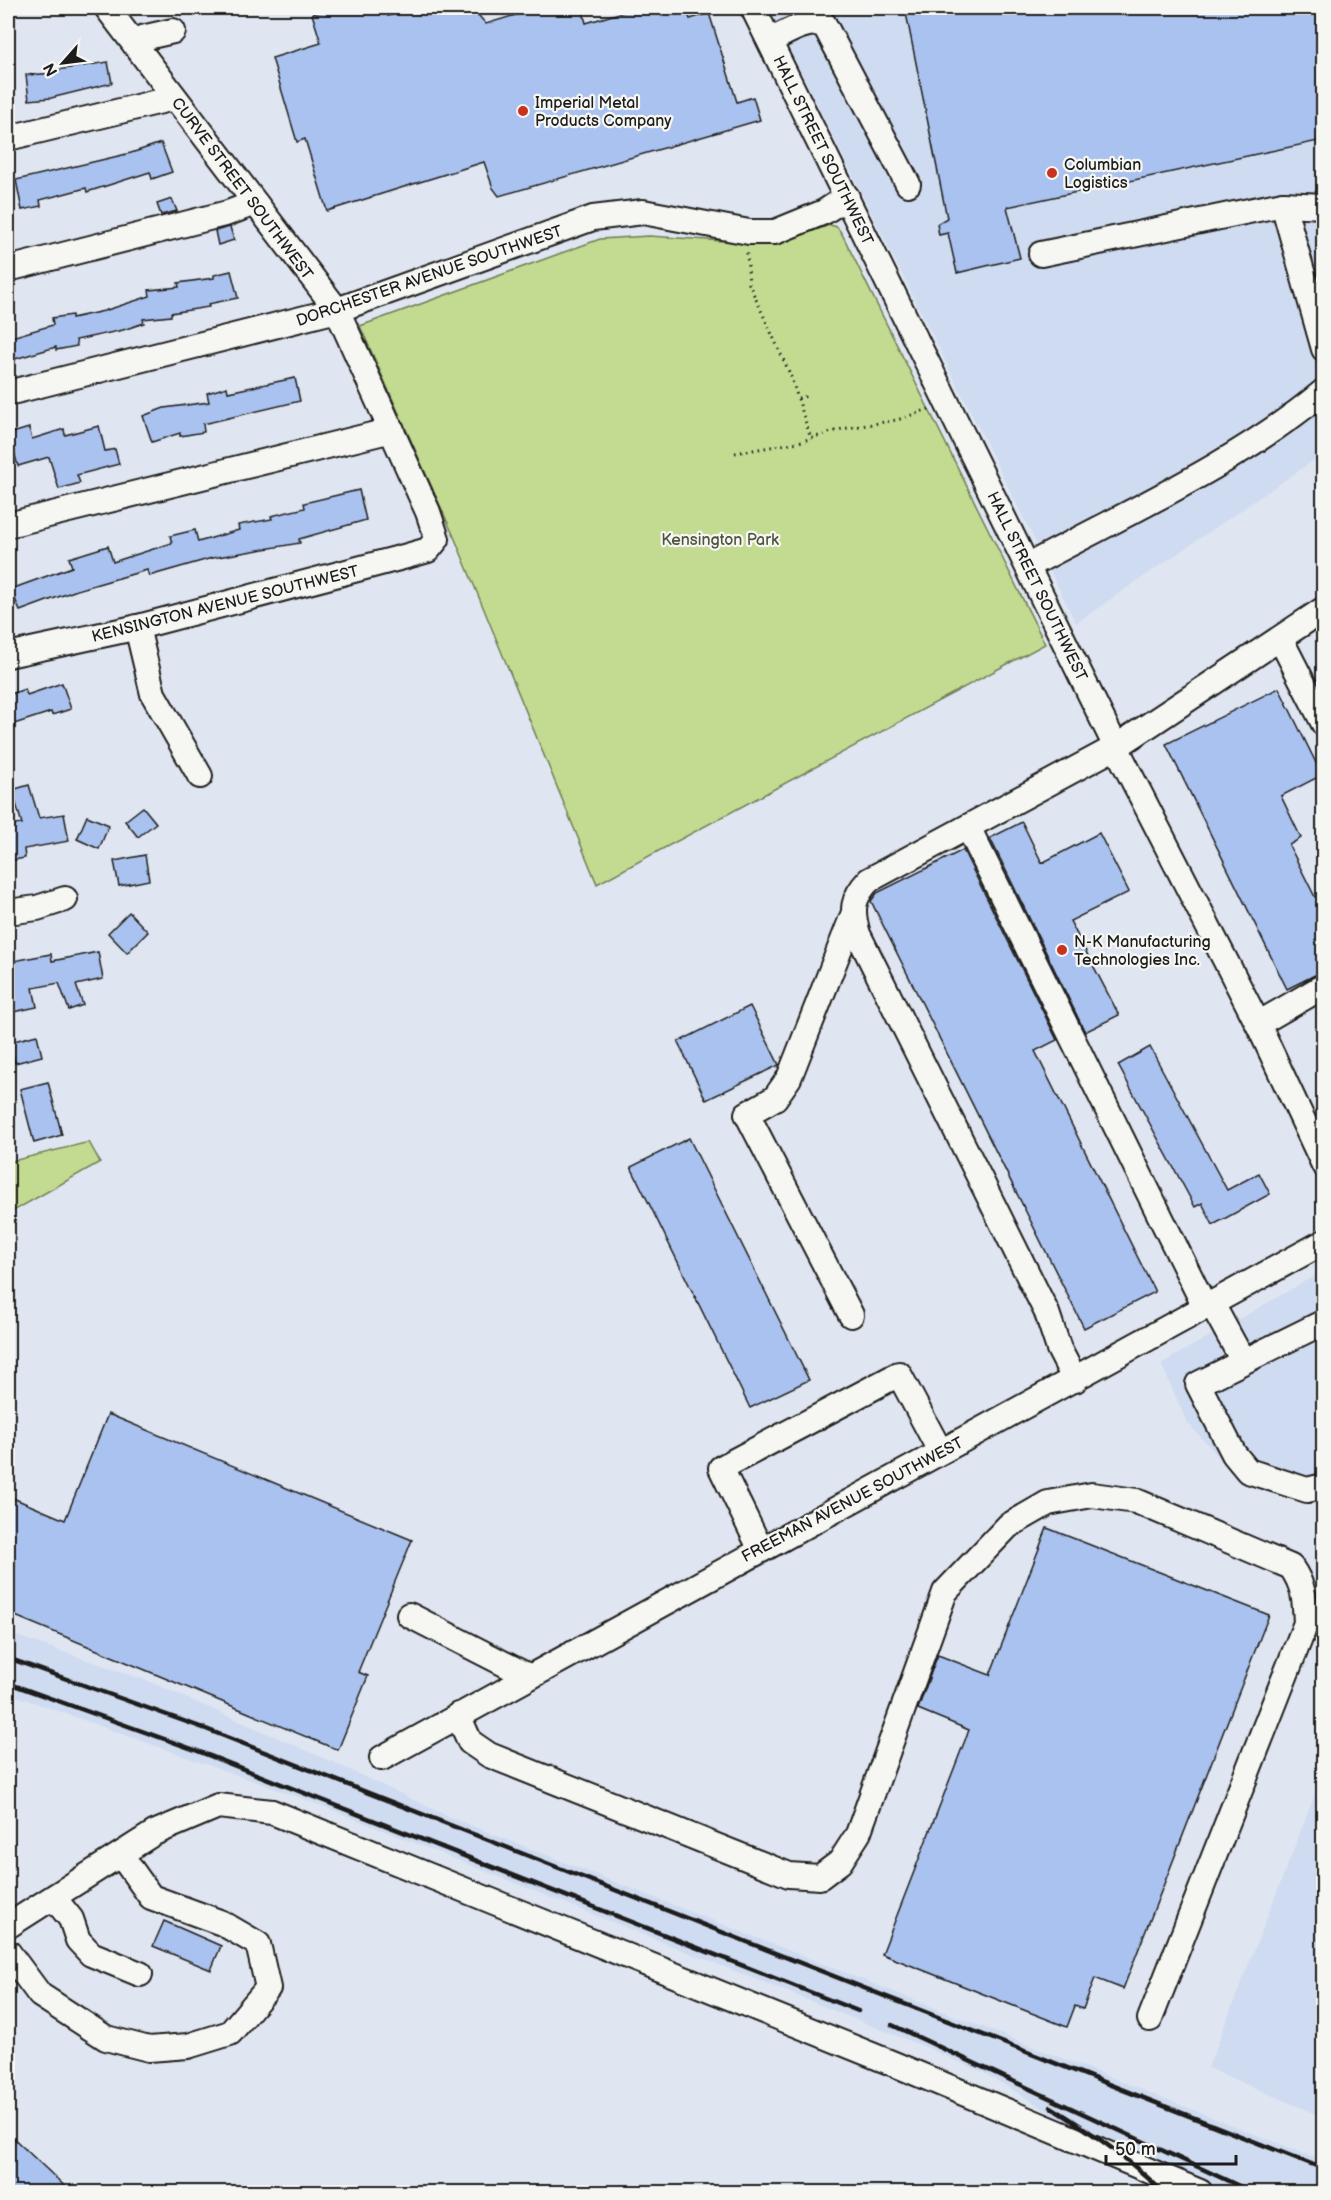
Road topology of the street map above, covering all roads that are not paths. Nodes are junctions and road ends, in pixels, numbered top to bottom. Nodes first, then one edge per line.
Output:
1 (107, 8) edge
2 (753, 8) edge
3 (173, 31) dead end
4 (770, 42) junction
5 (134, 43) junction
6 (174, 98) junction
7 (8, 138) edge
8 (908, 184) dead end
9 (847, 196) junction
10 (255, 203) junction
11 (1283, 204) junction
12 (1323, 206) edge
13 (1041, 254) dead end
14 (8, 269) edge
15 (337, 310) junction
16 (1323, 349) edge
17 (1323, 391) edge
18 (8, 393) edge
19 (393, 430) junction
20 (8, 525) edge
21 (437, 539) joint
22 (1028, 566) junction
23 (1323, 609) edge
24 (137, 627) junction
25 (1281, 640) junction
26 (8, 655) edge
27 (1323, 724) edge
28 (1116, 747) junction
29 (200, 776) dead end
30 (968, 827) junction
31 (65, 899) dead end
32 (8, 912) edge
33 (853, 915) junction
34 (1323, 986) edge
35 (1258, 1024) junction
36 (1323, 1165) edge
37 (1323, 1242) edge
38 (1208, 1306) junction
39 (851, 1315) dead end
40 (1323, 1322) edge
41 (1243, 1361) junction
42 (1075, 1380) junction
43 (940, 1451) junction
44 (1323, 1486) edge
45 (760, 1548) junction
46 (408, 1615) dead end
47 (528, 1676) junction
48 (458, 1715) junction
49 (382, 1758) dead end
50 (121, 1855) junction
51 (54, 1898) junction
52 (8, 1926) edge
53 (8, 1952) edge
54 (140, 1974) dead end
55 (1150, 2019) dead end
56 (1200, 2193) edge

1 - 5 street, CURVE STREET SOUTHWEST
2 - 4 street, HALL STREET SOUTHWEST
3 - 5 street
4 - 8 street
4 - 9 street, HALL STREET SOUTHWEST
5 - 6 street, CURVE STREET SOUTHWEST
6 - 7 street
6 - 10 street, CURVE STREET SOUTHWEST
9 - 15 street, DORCHESTER AVENUE SOUTHWEST
9 - 22 street, HALL STREET SOUTHWEST
10 - 14 street
10 - 15 street, CURVE STREET SOUTHWEST
11 - 12 street
11 - 13 street
11 - 16 street
15 - 18 street, DORCHESTER AVENUE SOUTHWEST
15 - 19 street, CURVE STREET SOUTHWEST
17 - 22 street
19 - 20 street
19 - 21 street, CURVE STREET SOUTHWEST
21 - 24 street, KENSINGTON AVENUE SOUTHWEST
22 - 28 street, HALL STREET SOUTHWEST
23 - 25 street
24 - 26 street, KENSINGTON AVENUE SOUTHWEST
24 - 29 street
25 - 27 street
25 - 28 street
28 - 30 street
28 - 35 street, HALL STREET SOUTHWEST
30 - 33 street
30 - 38 street
31 - 32 street
33 - 39 street
33 - 42 street
34 - 35 street
35 - 36 street, HALL STREET SOUTHWEST
37 - 38 street, FREEMAN AVENUE SOUTHWEST
38 - 41 street
38 - 42 street, FREEMAN AVENUE SOUTHWEST
40 - 41 street
41 - 44 street
42 - 43 street, FREEMAN AVENUE SOUTHWEST
43 - 45 street, FREEMAN AVENUE SOUTHWEST
43 - 45 street
45 - 47 street, FREEMAN AVENUE SOUTHWEST
46 - 47 street
47 - 48 street, FREEMAN AVENUE SOUTHWEST
48 - 49 street, FREEMAN AVENUE SOUTHWEST
48 - 55 street
50 - 51 street
50 - 53 street
50 - 56 street
51 - 52 street
51 - 54 street

